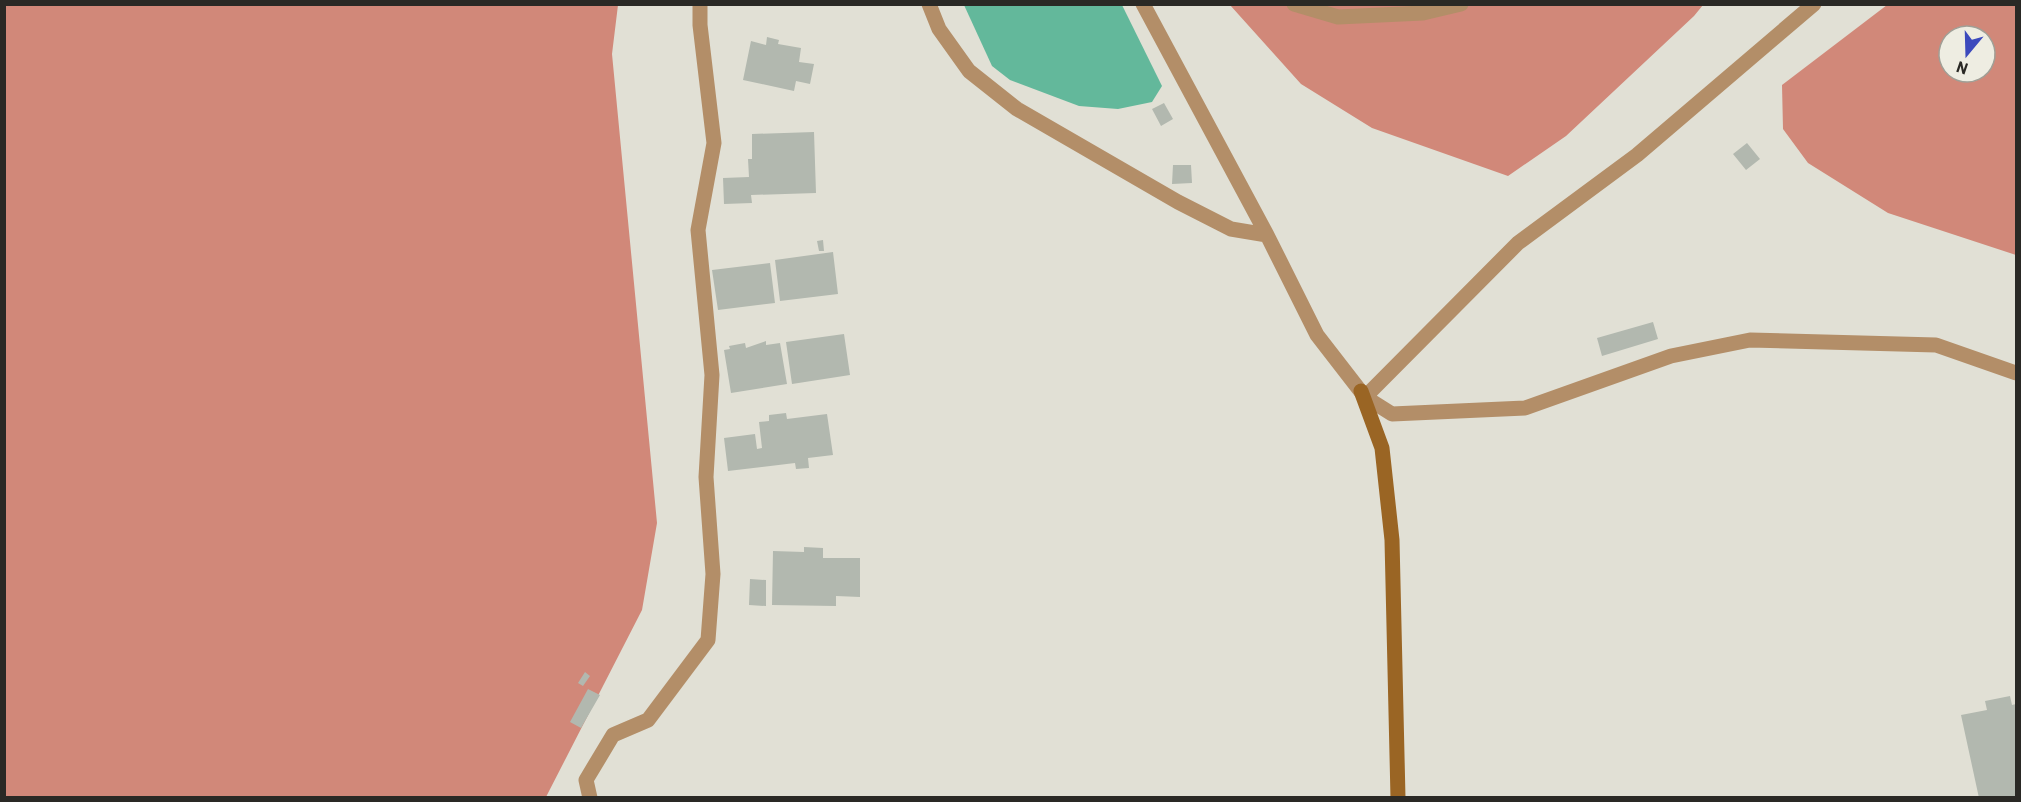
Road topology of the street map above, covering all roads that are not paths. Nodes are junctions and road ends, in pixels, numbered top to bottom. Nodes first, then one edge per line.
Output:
1 (700, 4) edge
2 (929, 4) edge
3 (1143, 4) edge
4 (1294, 4) edge
5 (1461, 4) edge
6 (1814, 4) edge
7 (1267, 235) junction
8 (2016, 373) edge
9 (1363, 394) junction
10 (590, 798) edge
11 (1398, 798) edge

1 - 10 street
2 - 7 street
3 - 7 street
4 - 5 street
6 - 9 street
7 - 9 street
8 - 9 street
9 - 11 street

